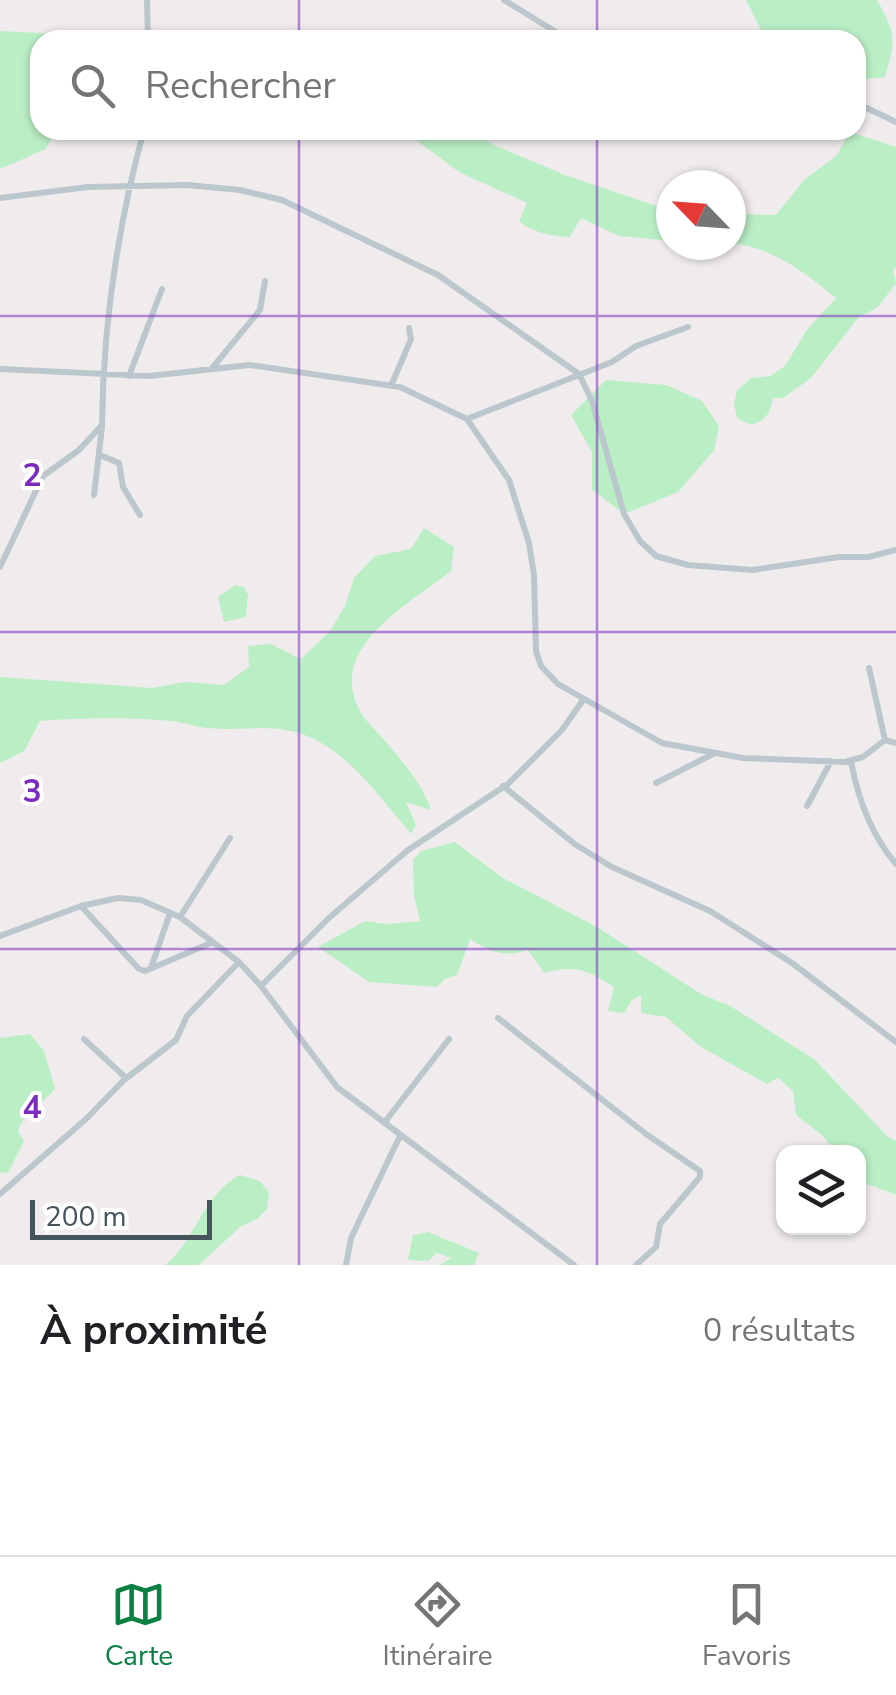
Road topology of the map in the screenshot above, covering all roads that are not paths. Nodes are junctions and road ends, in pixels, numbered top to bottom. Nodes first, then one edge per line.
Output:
1 (147, 0) edge
2 (504, 0) edge
3 (148, 30) edge
4 (554, 30) edge
5 (866, 108) edge
6 (896, 122) edge
7 (141, 140) edge
8 (128, 187) junction
9 (0, 198) edge
10 (265, 282) dead end
11 (162, 289) dead end
12 (409, 328) dead end
13 (688, 328) dead end
14 (213, 367) junction
15 (0, 369) edge
16 (580, 374) junction
17 (102, 376) junction
18 (129, 376) junction
19 (390, 386) junction
20 (467, 419) junction
21 (102, 425) junction
22 (100, 456) junction
23 (94, 495) dead end
24 (140, 515) dead end
25 (896, 550) edge
26 (0, 567) edge
27 (868, 668) dead end
28 (583, 700) junction
29 (885, 740) junction
30 (896, 743) edge
31 (716, 752) junction
32 (832, 761) junction
33 (851, 761) junction
34 (656, 783) dead end
35 (503, 786) junction
36 (807, 806) dead end
37 (230, 838) dead end
38 (896, 864) edge
39 (81, 906) junction
40 (170, 913) junction
41 (180, 918) junction
42 (0, 936) edge
43 (214, 941) junction
44 (238, 962) junction
45 (150, 969) junction
46 (261, 986) junction
47 (498, 1018) dead end
48 (84, 1039) dead end
49 (450, 1039) dead end
50 (896, 1042) edge
51 (126, 1078) junction
52 (384, 1122) junction
53 (400, 1136) junction
54 (0, 1194) edge
55 (346, 1265) edge
56 (574, 1265) edge
57 (636, 1265) edge

1 - 3 street
2 - 4 street
5 - 6 street
7 - 8 street
8 - 9 street
8 - 16 street
8 - 17 street
10 - 14 street
11 - 18 street
12 - 19 street
13 - 16 street
14 - 18 street
14 - 19 street
15 - 17 street
16 - 20 street
16 - 25 street
17 - 18 street
17 - 21 street
19 - 20 street
20 - 28 street
21 - 22 street
21 - 26 street
22 - 23 street
22 - 24 street
27 - 29 street
28 - 31 street
28 - 35 street
29 - 30 street
29 - 33 street
31 - 32 street
31 - 34 street
32 - 33 street
32 - 36 street
33 - 38 street
35 - 46 street
35 - 50 street
37 - 41 street
39 - 40 street
39 - 42 street
39 - 45 street
40 - 41 street
40 - 45 street
41 - 43 street
43 - 44 street
43 - 45 street
44 - 46 street
44 - 51 street
46 - 52 street
47 - 57 street
48 - 51 street
49 - 52 street
51 - 54 street
52 - 53 street
53 - 55 street
53 - 56 street

